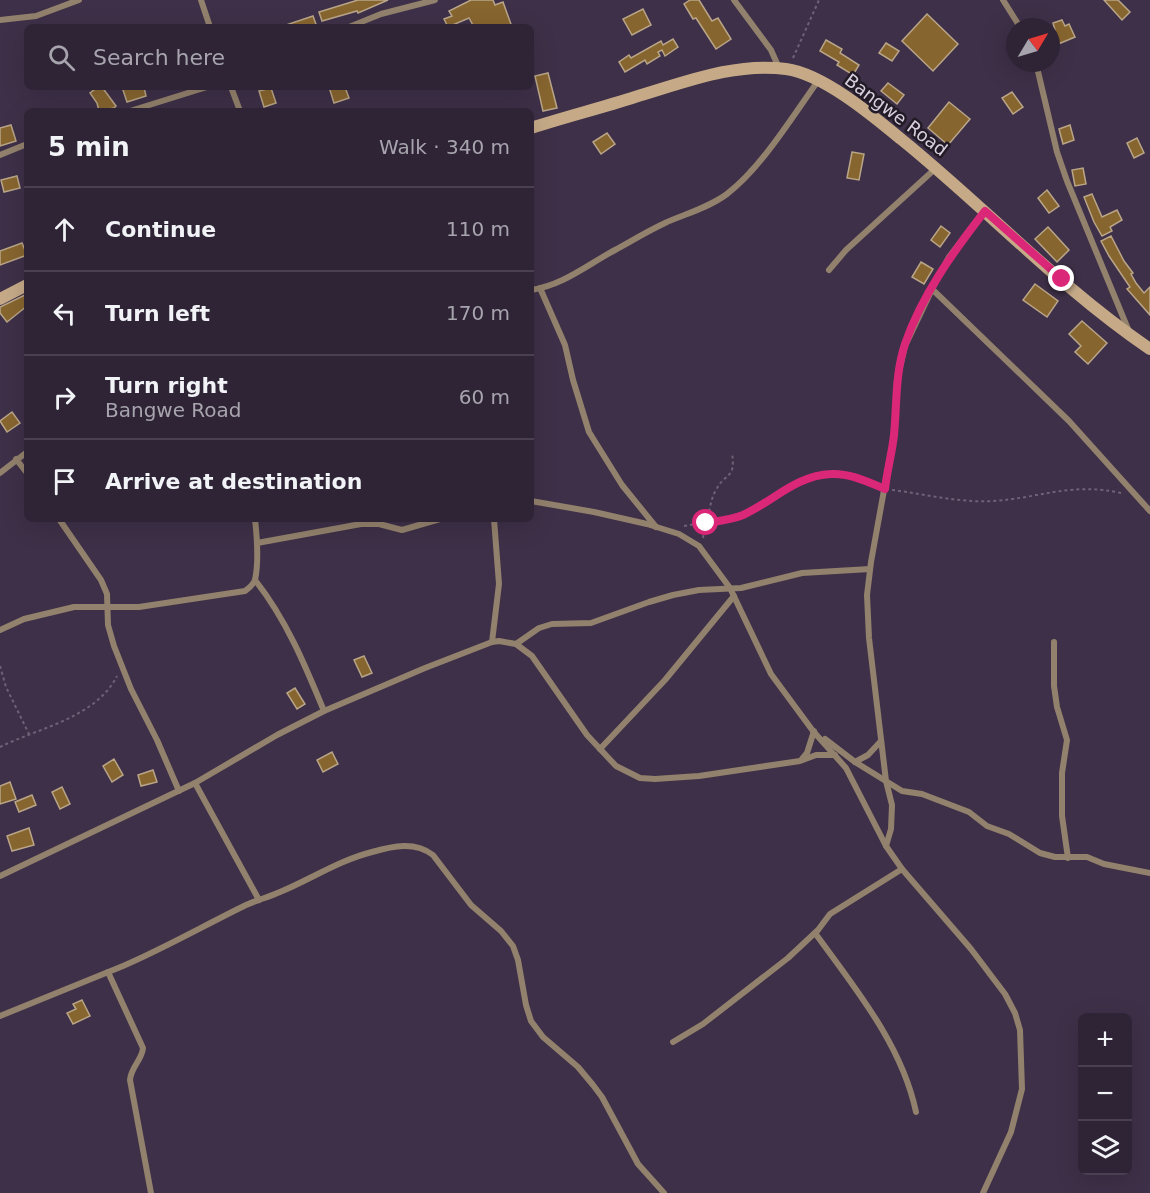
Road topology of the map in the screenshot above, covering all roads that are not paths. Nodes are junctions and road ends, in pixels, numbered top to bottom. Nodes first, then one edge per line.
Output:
1 (79, 0) edge
2 (201, 0) edge
3 (435, 0) edge
4 (734, 0) edge
5 (1003, 0) edge
6 (1014, 18) edge
7 (0, 20) edge
8 (209, 24) edge
9 (356, 24) edge
10 (784, 69) junction
11 (1038, 72) edge
12 (818, 81) junction
13 (197, 90) edge
14 (232, 90) edge
15 (140, 108) edge
16 (239, 108) edge
17 (534, 127) edge
18 (24, 145) edge
19 (0, 155) edge
20 (936, 168) junction
21 (985, 211) junction
22 (829, 270) dead end
23 (24, 287) edge
24 (540, 288) junction
25 (534, 289) edge
26 (932, 289) junction
27 (0, 299) edge
28 (1130, 335) junction
29 (1150, 349) edge
30 (24, 454) edge
31 (16, 459) junction
32 (24, 469) edge
33 (0, 473) edge
34 (534, 502) edge
35 (1150, 511) edge
36 (61, 522) edge
37 (255, 522) edge
38 (430, 522) edge
39 (494, 522) edge
40 (656, 527) junction
41 (257, 543) junction
42 (870, 568) junction
43 (255, 580) junction
44 (730, 588) junction
45 (734, 596) junction
46 (109, 607) junction
47 (0, 630) edge
48 (492, 642) junction
49 (1054, 642) dead end
50 (516, 644) junction
51 (324, 711) junction
52 (813, 731) junction
53 (881, 741) junction
54 (600, 749) junction
55 (835, 755) junction
56 (800, 761) junction
57 (855, 762) junction
58 (886, 781) junction
59 (195, 783) junction
60 (179, 791) junction
61 (886, 846) junction
62 (1068, 858) junction
63 (902, 869) junction
64 (1150, 873) edge
65 (0, 876) edge
66 (259, 900) junction
67 (815, 933) junction
68 (108, 972) junction
69 (0, 1016) edge
70 (673, 1042) dead end
71 (916, 1112) dead end
72 (151, 1193) edge
73 (664, 1193) edge
74 (983, 1193) edge

1 - 7 street
2 - 8 street
3 - 9 street
4 - 10 street
5 - 6 street
10 - 12 street, Bangwe Road
10 - 17 street, Bangwe Road
11 - 28 street
12 - 20 street, Bangwe Road
12 - 24 street
13 - 15 street
14 - 16 street
18 - 19 street
20 - 21 street, Bangwe Road
20 - 22 street
21 - 26 street
21 - 28 street, Bangwe Road
23 - 27 street
24 - 25 street
24 - 40 street
26 - 35 street
26 - 42 street
28 - 29 street, Bangwe Road
30 - 31 street
31 - 32 street
31 - 33 street
34 - 40 street
36 - 46 street
37 - 41 street
38 - 41 street
39 - 48 street
40 - 44 street
41 - 43 street
42 - 44 street
42 - 53 street
43 - 46 street
43 - 51 street
44 - 45 street
44 - 50 street
45 - 52 street
45 - 54 street
46 - 47 street
46 - 60 street
48 - 50 street
48 - 51 street
49 - 62 street
50 - 54 street
51 - 59 street
52 - 55 street
52 - 56 street
52 - 57 street
53 - 57 street
53 - 58 street
54 - 56 street
55 - 56 street
55 - 61 street
57 - 58 street
58 - 61 street
58 - 62 street
59 - 60 street
59 - 66 street
60 - 65 street
61 - 63 street
62 - 64 street
63 - 67 street
63 - 74 street
66 - 68 street
66 - 73 street
67 - 70 street
67 - 71 street
68 - 69 street
68 - 72 street

